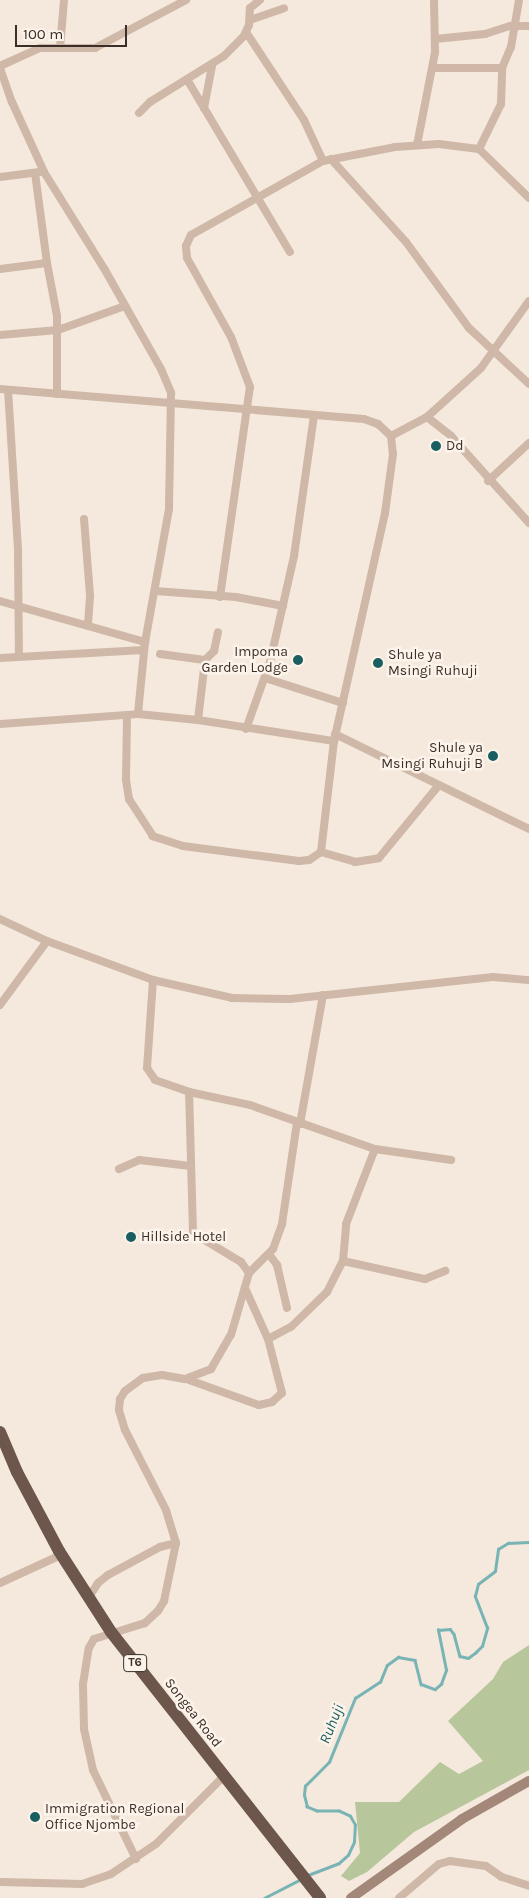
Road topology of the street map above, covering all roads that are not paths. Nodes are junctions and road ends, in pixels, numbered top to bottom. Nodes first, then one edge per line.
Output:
1 (64, 0) edge
2 (186, 0) edge
3 (260, 0) edge
4 (434, 0) edge
5 (519, 0) edge
6 (284, 8) dead end
7 (250, 20) junction
8 (515, 25) junction
9 (529, 26) edge
10 (246, 32) junction
11 (435, 39) junction
12 (60, 48) junction
13 (212, 66) junction
14 (0, 67) edge
15 (433, 68) junction
16 (502, 68) junction
17 (188, 81) junction
18 (204, 111) junction
19 (139, 113) dead end
20 (417, 145) junction
21 (479, 150) junction
22 (327, 160) junction
23 (44, 172) junction
24 (36, 173) junction
25 (0, 177) edge
26 (529, 198) edge
27 (258, 199) junction
28 (290, 252) dead end
29 (46, 263) junction
30 (0, 269) edge
31 (529, 301) edge
32 (125, 306) junction
33 (58, 330) junction
34 (0, 335) edge
35 (495, 352) junction
36 (529, 384) edge
37 (4, 390) edge
38 (57, 394) junction
39 (172, 404) junction
40 (248, 410) junction
41 (314, 416) junction
42 (427, 417) junction
43 (391, 436) junction
44 (529, 443) edge
45 (488, 481) junction
46 (84, 519) dead end
47 (529, 523) edge
48 (155, 591) junction
49 (220, 597) junction
50 (0, 601) edge
51 (18, 606) junction
52 (283, 606) junction
53 (88, 624) junction
54 (218, 632) dead end
55 (145, 646) junction
56 (160, 654) dead end
57 (19, 656) junction
58 (0, 658) edge
59 (205, 660) junction
60 (265, 678) junction
61 (343, 703) junction
62 (138, 714) junction
63 (127, 716) junction
64 (198, 720) junction
65 (0, 724) edge
66 (246, 729) junction
67 (335, 738) junction
68 (439, 785) junction
69 (529, 829) edge
70 (322, 852) junction
71 (0, 920) edge
72 (47, 941) junction
73 (153, 980) junction
74 (529, 980) edge
75 (323, 995) junction
76 (0, 1005) edge
77 (189, 1092) junction
78 (298, 1123) junction
79 (375, 1149) junction
80 (451, 1160) dead end
81 (191, 1166) junction
82 (119, 1169) dead end
83 (269, 1254) junction
84 (343, 1261) junction
85 (445, 1271) dead end
86 (249, 1273) junction
87 (245, 1288) junction
88 (287, 1308) dead end
89 (268, 1339) junction
90 (185, 1379) junction
91 (0, 1432) edge
92 (176, 1543) junction
93 (61, 1555) junction
94 (0, 1583) edge
95 (88, 1599) junction
96 (111, 1632) junction
97 (223, 1777) junction
98 (529, 1781) edge
99 (136, 1859) junction
100 (0, 1882) edge
101 (529, 1886) edge
102 (316, 1893) edge
103 (351, 1898) edge
104 (399, 1898) edge

1 - 12 street
2 - 12 street
3 - 7 street
4 - 11 street
5 - 8 street
6 - 7 street
7 - 10 street
8 - 9 street
8 - 11 street
8 - 16 street
10 - 13 street
10 - 22 street
11 - 15 street
12 - 14 street
13 - 17 street
13 - 18 street
14 - 23 street
15 - 16 street
15 - 20 street
16 - 21 street
17 - 18 street
17 - 19 street
18 - 27 street
20 - 21 street
20 - 22 street
21 - 26 street
22 - 27 street
22 - 35 street
23 - 24 street
23 - 32 street
24 - 25 street
24 - 29 street
27 - 28 street
27 - 40 street
29 - 30 street
29 - 33 street
31 - 35 street
32 - 33 street
32 - 39 street
33 - 34 street
33 - 38 street
35 - 36 street
35 - 42 street
37 - 38 street
37 - 51 street
38 - 39 street
39 - 40 street
39 - 48 street
40 - 41 street
40 - 49 street
41 - 43 street
41 - 52 street
42 - 43 street
42 - 45 street
43 - 61 street
44 - 45 street
45 - 47 street
46 - 53 street
48 - 49 street
48 - 55 street
49 - 52 street
50 - 51 street
51 - 53 street
51 - 57 street
52 - 60 street
53 - 55 street
54 - 59 street
55 - 57 street
55 - 62 street
56 - 59 street
57 - 58 street
59 - 64 street
60 - 61 street
60 - 66 street
61 - 67 street
62 - 63 street
62 - 64 street
63 - 65 street
63 - 70 street
64 - 66 street
66 - 67 street
67 - 68 street
67 - 70 street
68 - 69 street
68 - 70 street
71 - 72 street
72 - 73 street
72 - 76 street
73 - 75 street
73 - 77 street
74 - 75 street
75 - 78 street
77 - 78 street
77 - 81 street
78 - 79 street
78 - 83 street
79 - 80 street
79 - 84 street
81 - 82 street
81 - 86 street
83 - 86 street
83 - 88 street
84 - 85 street
84 - 89 street
86 - 87 street
87 - 89 street
87 - 90 street
89 - 90 street
90 - 92 street
91 - 93 highway, Songea Road / T6
92 - 95 street
92 - 96 street
93 - 94 street
93 - 95 highway, Songea Road / T6
95 - 96 highway, Songea Road / T6
96 - 97 highway, Songea Road / T6
96 - 99 street
97 - 99 street
97 - 102 highway, Songea Road / T6
98 - 103 main road
99 - 100 street
101 - 104 street

